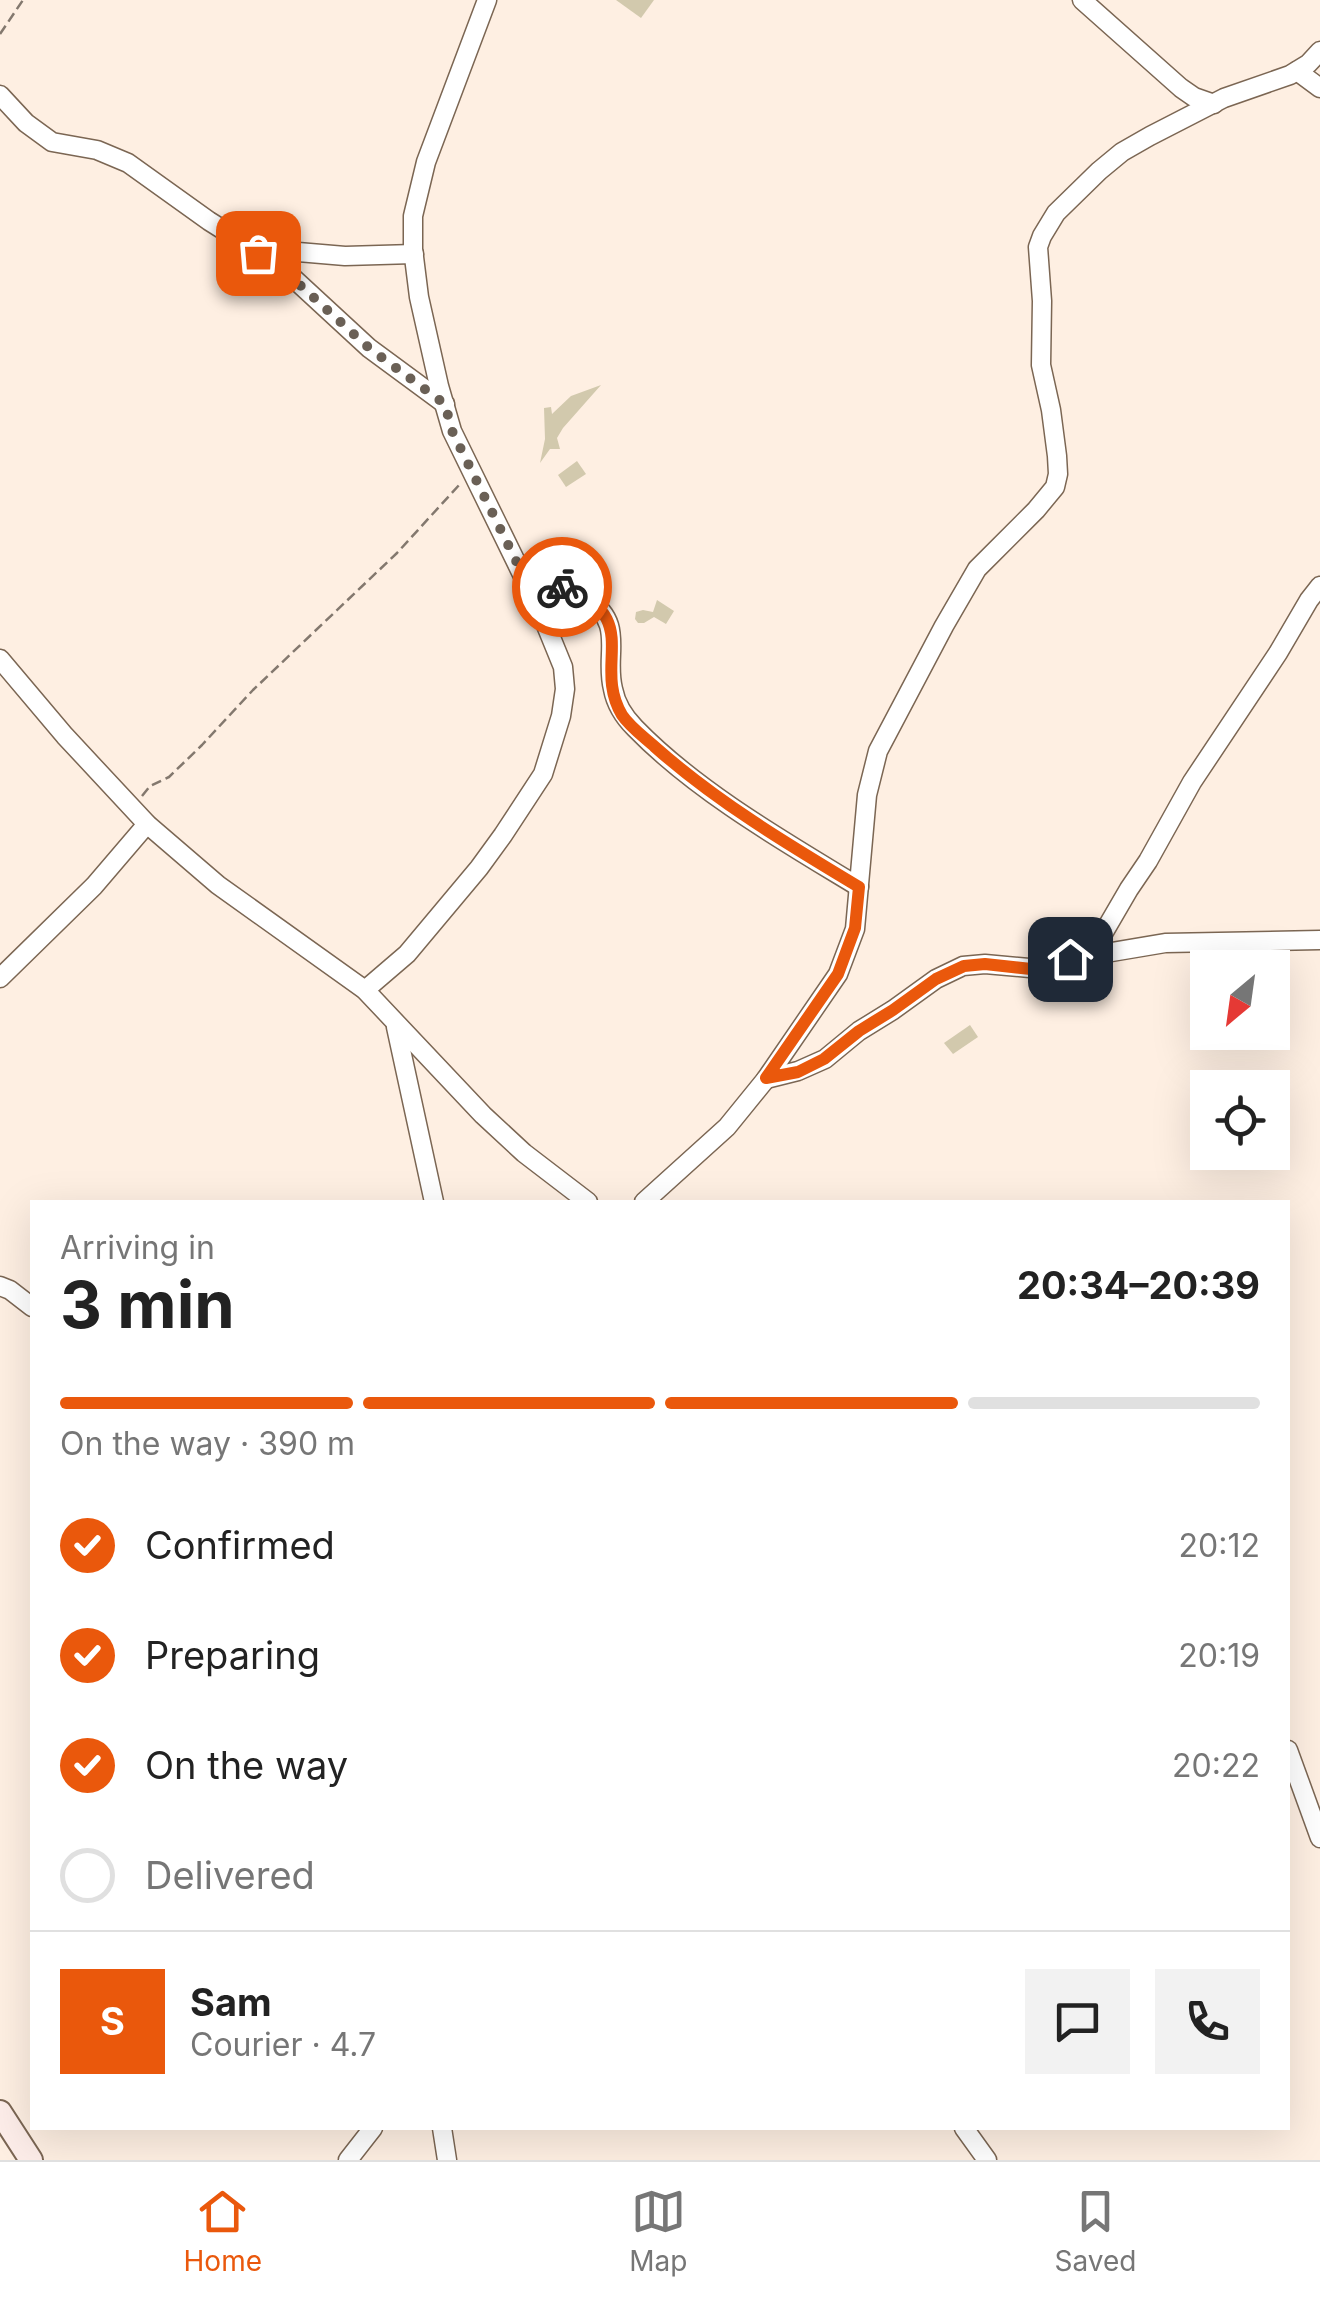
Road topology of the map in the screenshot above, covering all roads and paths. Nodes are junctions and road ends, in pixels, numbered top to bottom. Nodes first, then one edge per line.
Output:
1 (24, 0) edge
2 (488, 0) edge
3 (1082, 0) edge
4 (0, 34) edge
5 (1320, 50) edge
6 (1296, 71) junction
7 (1320, 88) edge
8 (0, 96) edge
9 (1214, 104) junction
10 (258, 253) junction
11 (414, 254) junction
12 (445, 404) junction
13 (472, 470) junction
14 (523, 575) junction
15 (1320, 586) edge
16 (0, 660) edge
17 (140, 817) junction
18 (859, 887) junction
19 (1320, 940) edge
20 (1090, 956) junction
21 (0, 978) edge
22 (365, 990) junction
23 (395, 1024) junction
24 (766, 1078) junction
25 (434, 1200) edge
26 (585, 1200) edge
27 (646, 1200) edge
28 (0, 1286) edge
29 (30, 1306) edge
30 (1290, 1760) edge
31 (1296, 1789) edge
32 (1320, 1838) edge
33 (0, 2112) edge
34 (371, 2130) edge
35 (442, 2130) edge
36 (965, 2130) edge
37 (31, 2160) edge
38 (348, 2160) edge
39 (447, 2160) edge
40 (987, 2160) edge

1 - 4 path
2 - 11 street
3 - 9 street
5 - 6 street
6 - 7 street
6 - 9 street
8 - 10 street
9 - 18 street
10 - 11 street
10 - 12 street
11 - 12 street
12 - 13 street
13 - 14 street
13 - 17 path
14 - 18 street
14 - 22 street
15 - 20 street
16 - 17 street
17 - 21 street
17 - 22 street
18 - 24 street
19 - 20 street
20 - 24 street
22 - 23 street
23 - 25 street
23 - 26 street
24 - 27 street
28 - 29 street
30 - 31 street
31 - 32 street
33 - 37 main road
34 - 38 street
35 - 39 street
36 - 40 street

